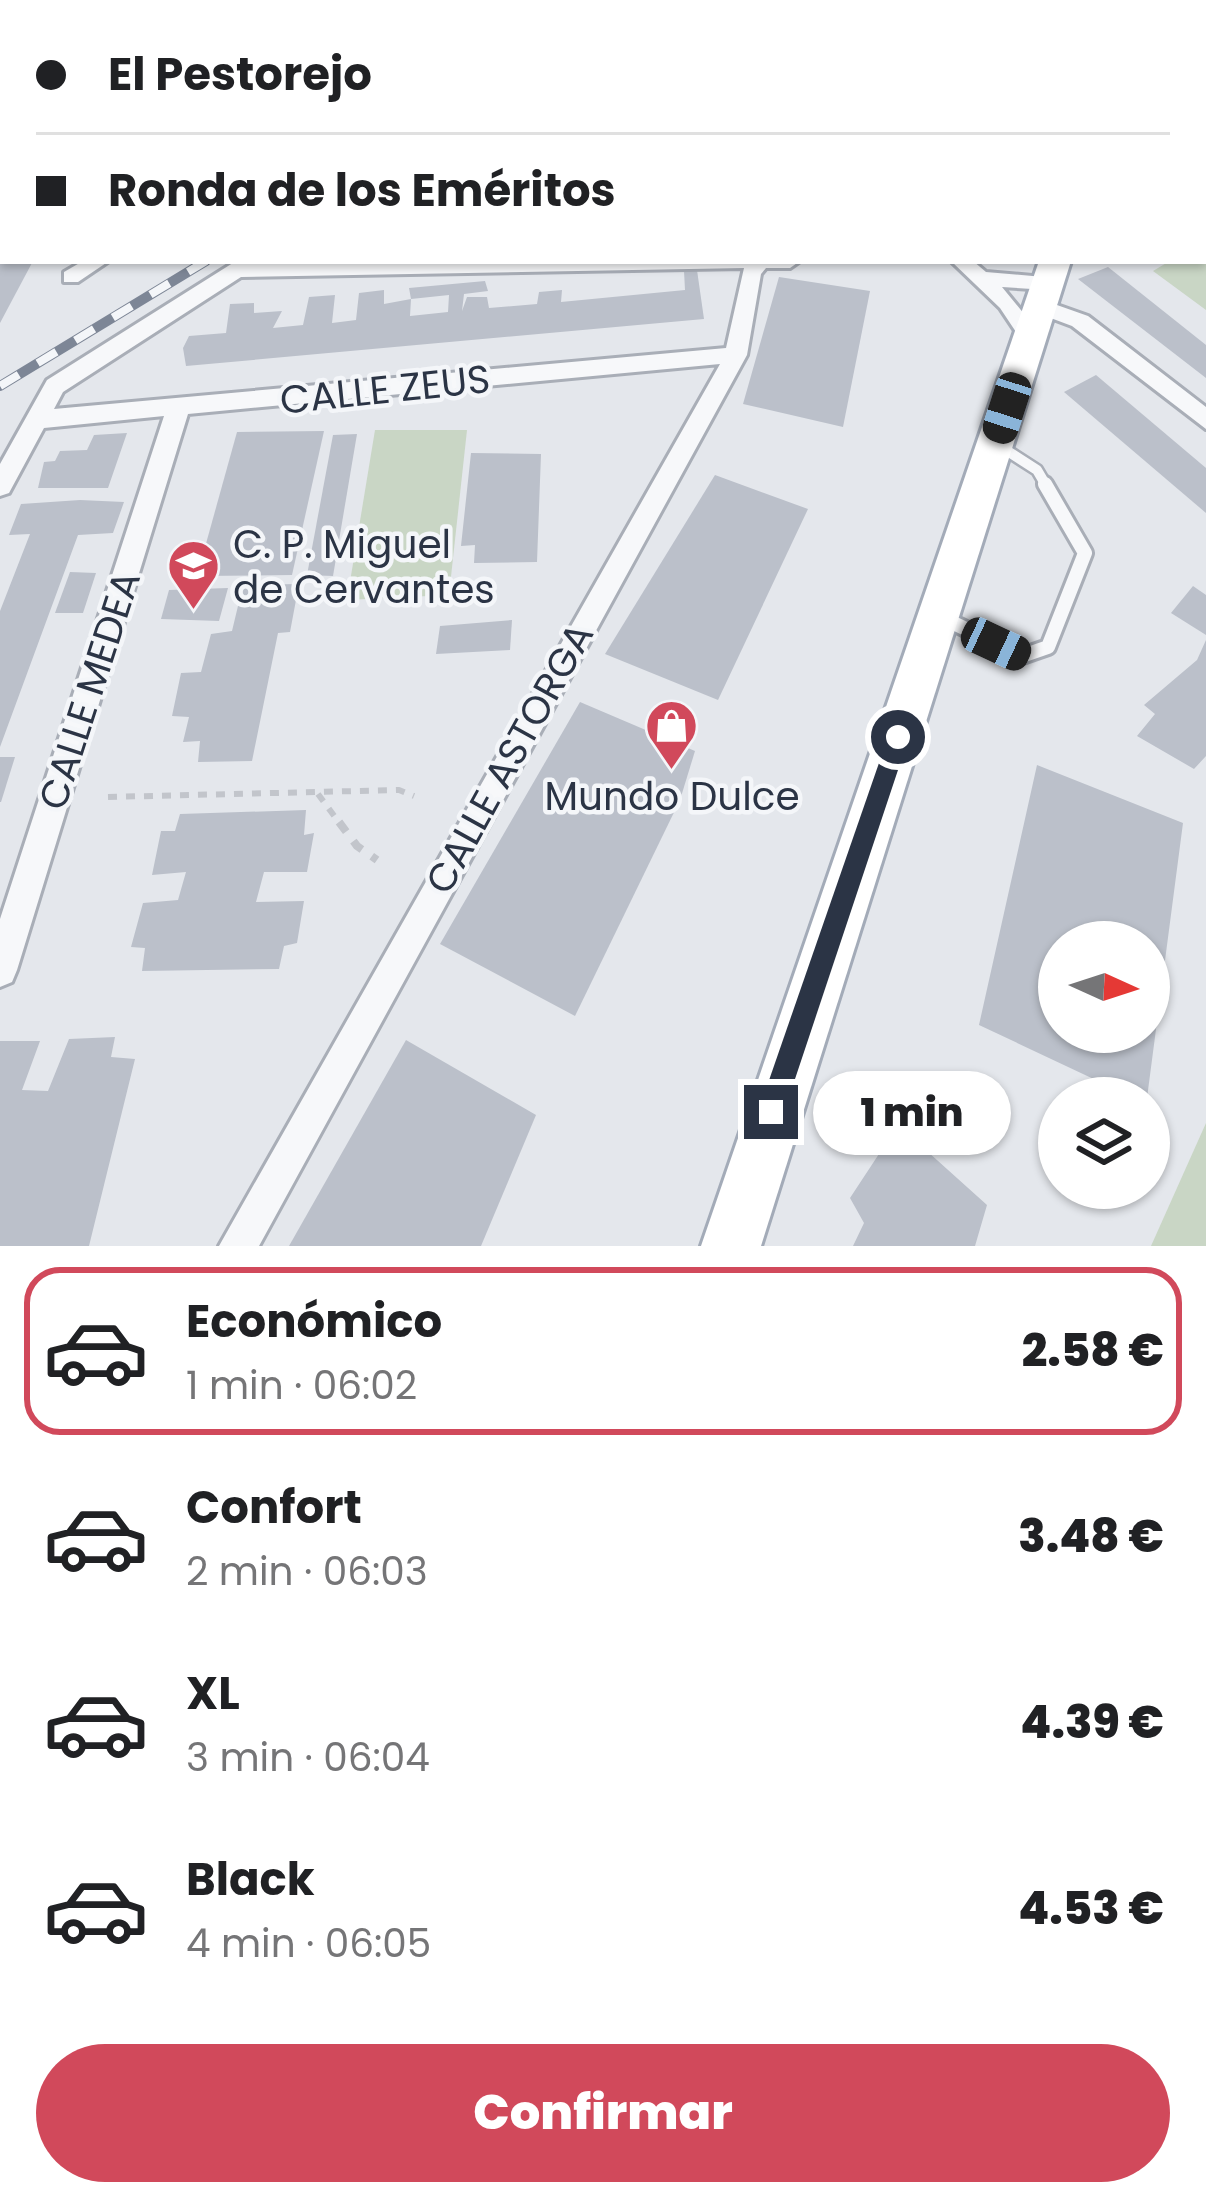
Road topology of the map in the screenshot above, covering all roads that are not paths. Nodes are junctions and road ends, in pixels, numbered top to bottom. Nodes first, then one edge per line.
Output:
1 (94, 264) edge
2 (509, 264) edge
3 (770, 264) edge
4 (965, 264) edge
5 (244, 266) edge
6 (71, 277) dead end
7 (984, 279) junction
8 (1043, 297) edge
9 (736, 355) junction
10 (178, 410) junction
11 (34, 420) junction
12 (1206, 420) edge
13 (995, 443) junction
14 (6, 461) edge
15 (0, 486) edge
16 (938, 616) junction
17 (0, 970) edge
18 (238, 1246) edge
19 (731, 1246) edge

1 - 6 street
2 - 5 street
3 - 9 street, CALLE ASTORGA
4 - 7 street
5 - 11 street
7 - 8 street
7 - 8 street
8 - 12 street
8 - 13 main road
9 - 10 street, CALLE ZEUS
9 - 18 street, CALLE ASTORGA
10 - 11 street, CALLE ZEUS
10 - 17 street, CALLE MEDEA
11 - 14 street
13 - 16 main road
13 - 16 lane
14 - 15 street
16 - 19 main road

